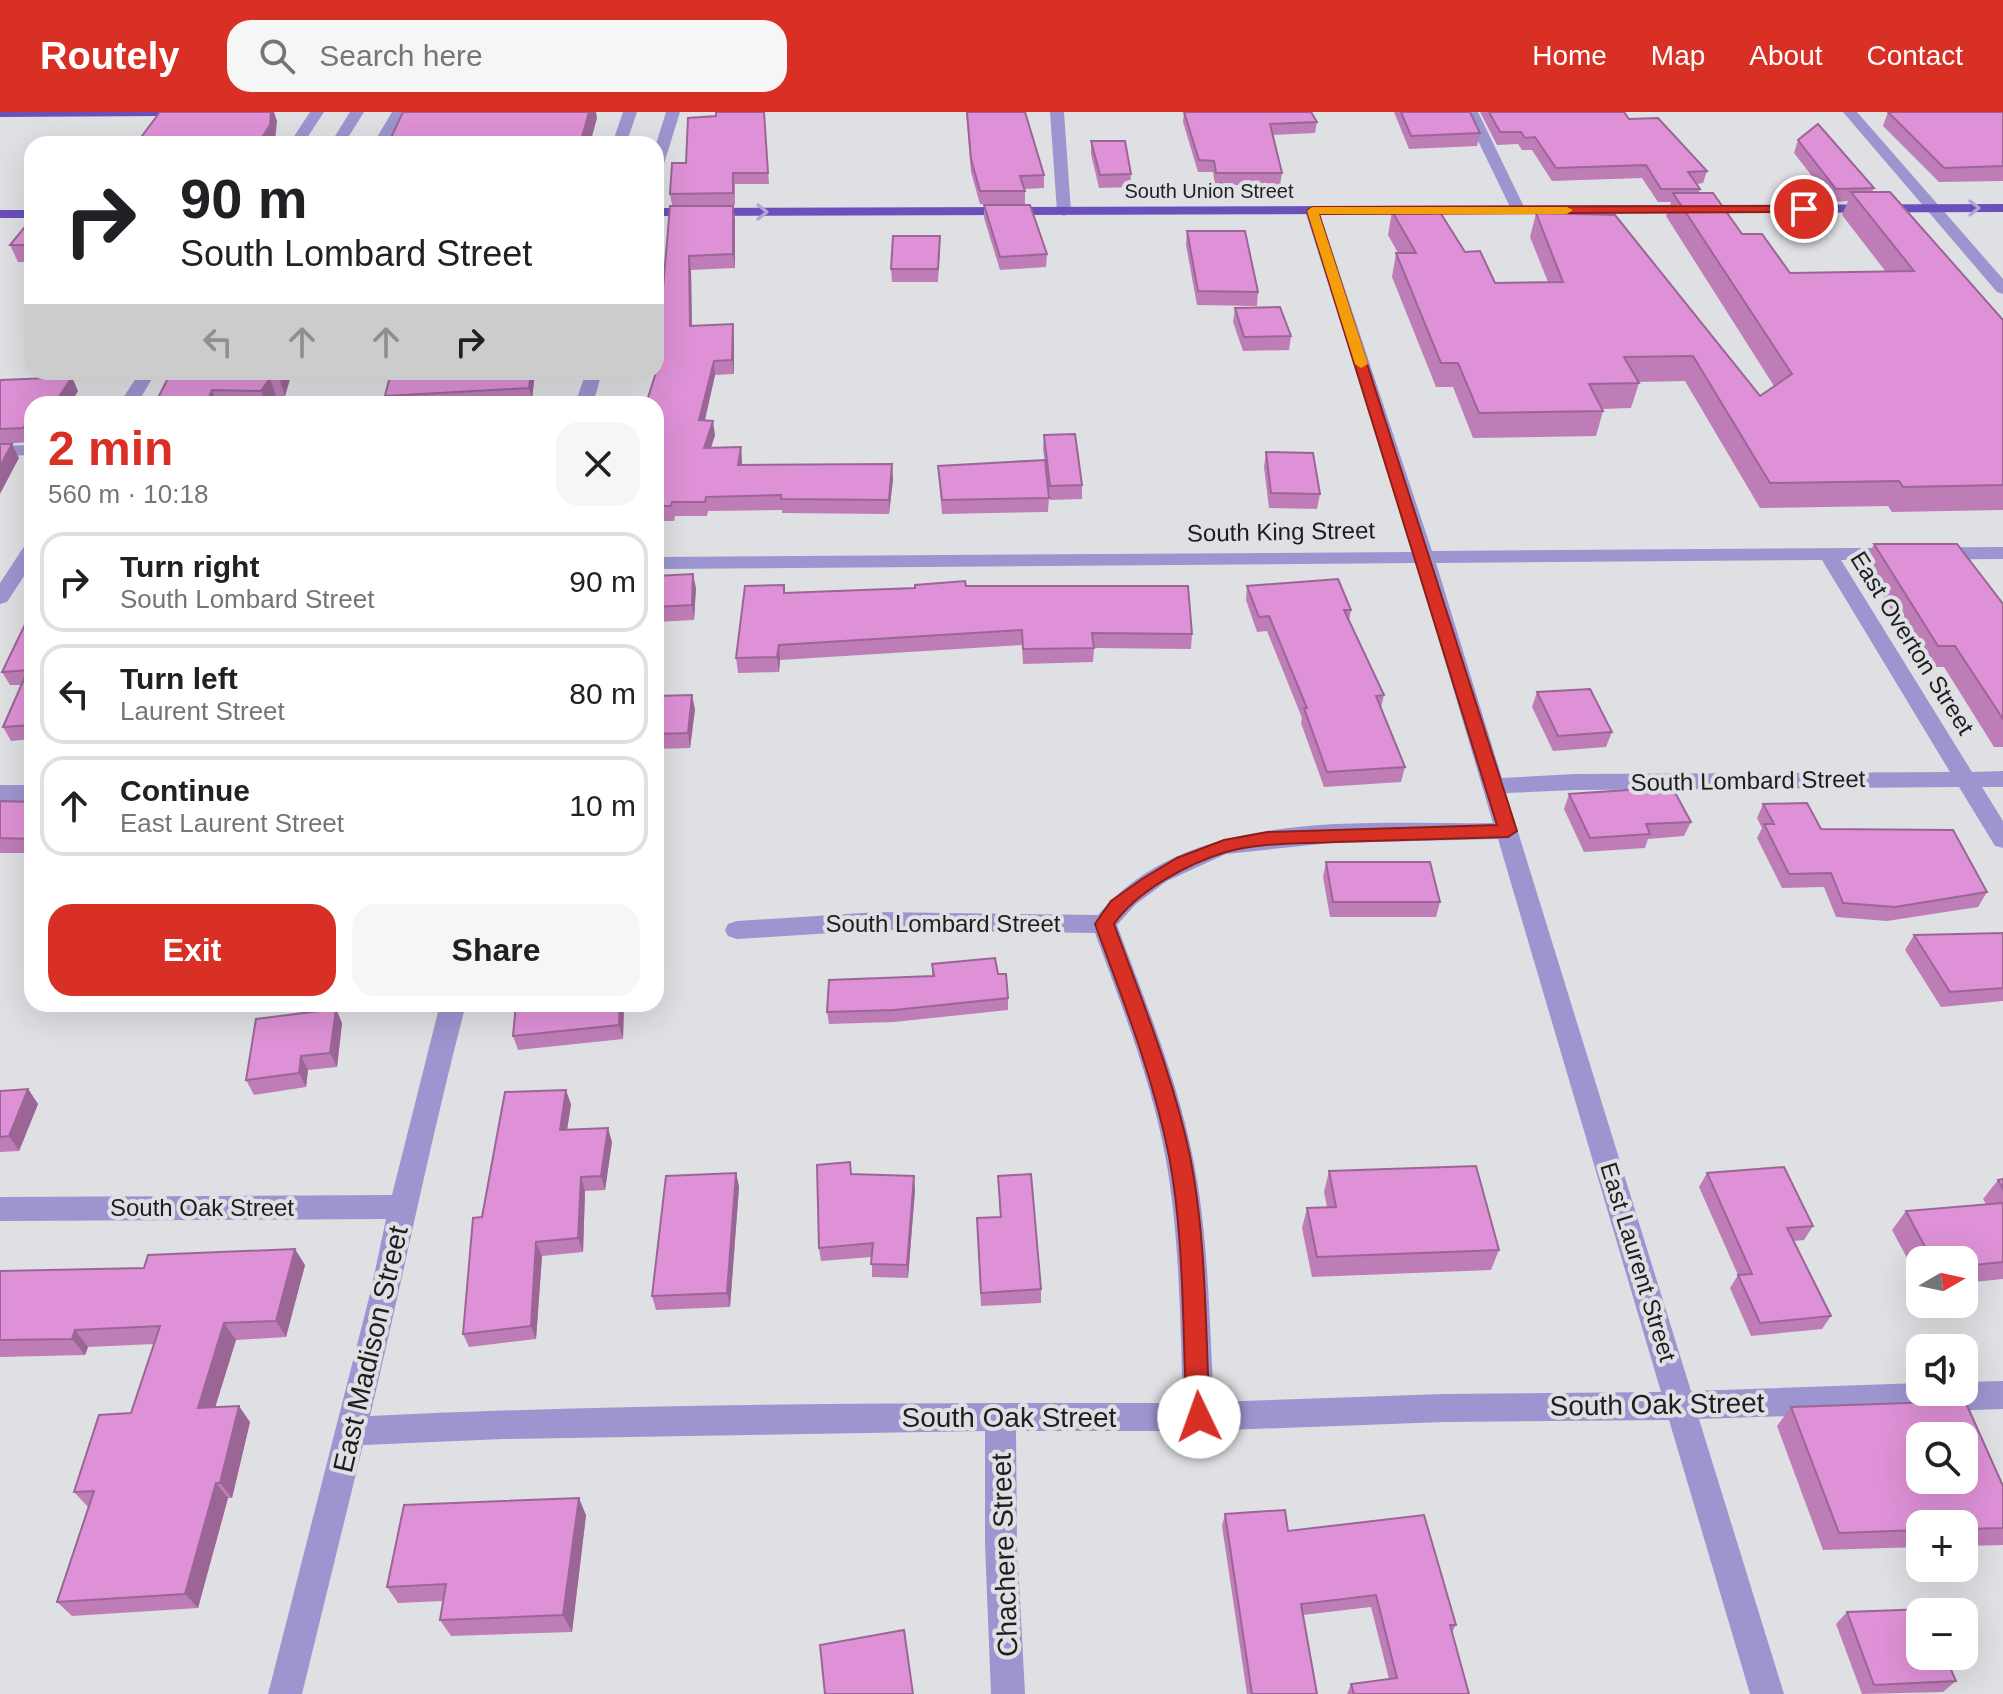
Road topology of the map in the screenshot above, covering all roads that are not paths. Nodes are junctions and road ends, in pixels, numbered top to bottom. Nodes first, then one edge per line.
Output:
1 (163, 112) edge
2 (317, 112) edge
3 (357, 112) edge
4 (399, 112) edge
5 (630, 112) edge
6 (673, 112) edge
7 (1057, 112) edge
8 (1471, 112) edge
9 (1850, 112) edge
10 (0, 113) edge
11 (301, 136) edge
12 (342, 136) edge
13 (385, 136) edge
14 (622, 136) edge
15 (664, 141) edge
16 (1931, 208) junction
17 (2003, 208) edge
18 (1312, 211) junction
19 (1519, 211) junction
20 (664, 212) edge
21 (1064, 212) junction
22 (0, 214) edge
23 (24, 214) edge
24 (2003, 289) edge
25 (24, 450) edge
26 (0, 451) edge
27 (2003, 553) edge
28 (1828, 554) junction
29 (1424, 557) junction
30 (24, 561) edge
31 (664, 563) edge
32 (0, 598) edge
33 (1965, 779) junction
34 (2003, 779) edge
35 (1494, 786) junction
36 (0, 793) edge
37 (24, 793) edge
38 (1508, 831) junction
39 (2003, 840) edge
40 (1104, 924) junction
41 (737, 930) dead end
42 (451, 1012) edge
43 (404, 1207) junction
44 (0, 1209) edge
45 (2003, 1395) edge
46 (1680, 1404) junction
47 (1000, 1417) junction
48 (1199, 1417) junction
49 (352, 1431) junction
50 (285, 1694) edge
51 (1008, 1694) edge
52 (1767, 1694) edge

1 - 10 main road
2 - 11 street
3 - 12 street
4 - 13 street
5 - 14 street
6 - 15 street
7 - 21 street
8 - 19 street
9 - 16 street
16 -> 17 main road, South Union Street
16 - 19 main road, South Union Street
16 - 24 street
18 - 19 main road, South Union Street
18 - 21 main road, South Union Street
18 - 29 street
20 -> 21 main road, South Union Street
22 - 23 main road
25 - 26 street
27 - 28 street, South King Street
28 - 29 street, South King Street
28 - 33 street, East Overton Street
29 - 31 street, South King Street
29 - 35 street
30 - 32 street
33 - 34 street, South Lombard Street
33 - 35 street, South Lombard Street
33 - 39 street, East Overton Street
35 - 38 street, East Laurent Street
36 - 37 street
38 - 40 street
38 - 46 street, East Laurent Street
40 - 41 street, South Lombard Street
40 - 48 street
42 - 43 street, East Madison Street
43 - 44 street, South Oak Street
43 - 49 street, East Madison Street
45 - 46 street, South Oak Street
46 - 48 street, South Oak Street
46 - 52 street, East Laurent Street
47 - 48 street, South Oak Street
47 - 49 street, South Oak Street
47 - 51 street, Chachere Street
49 - 50 street, East Madison Street

